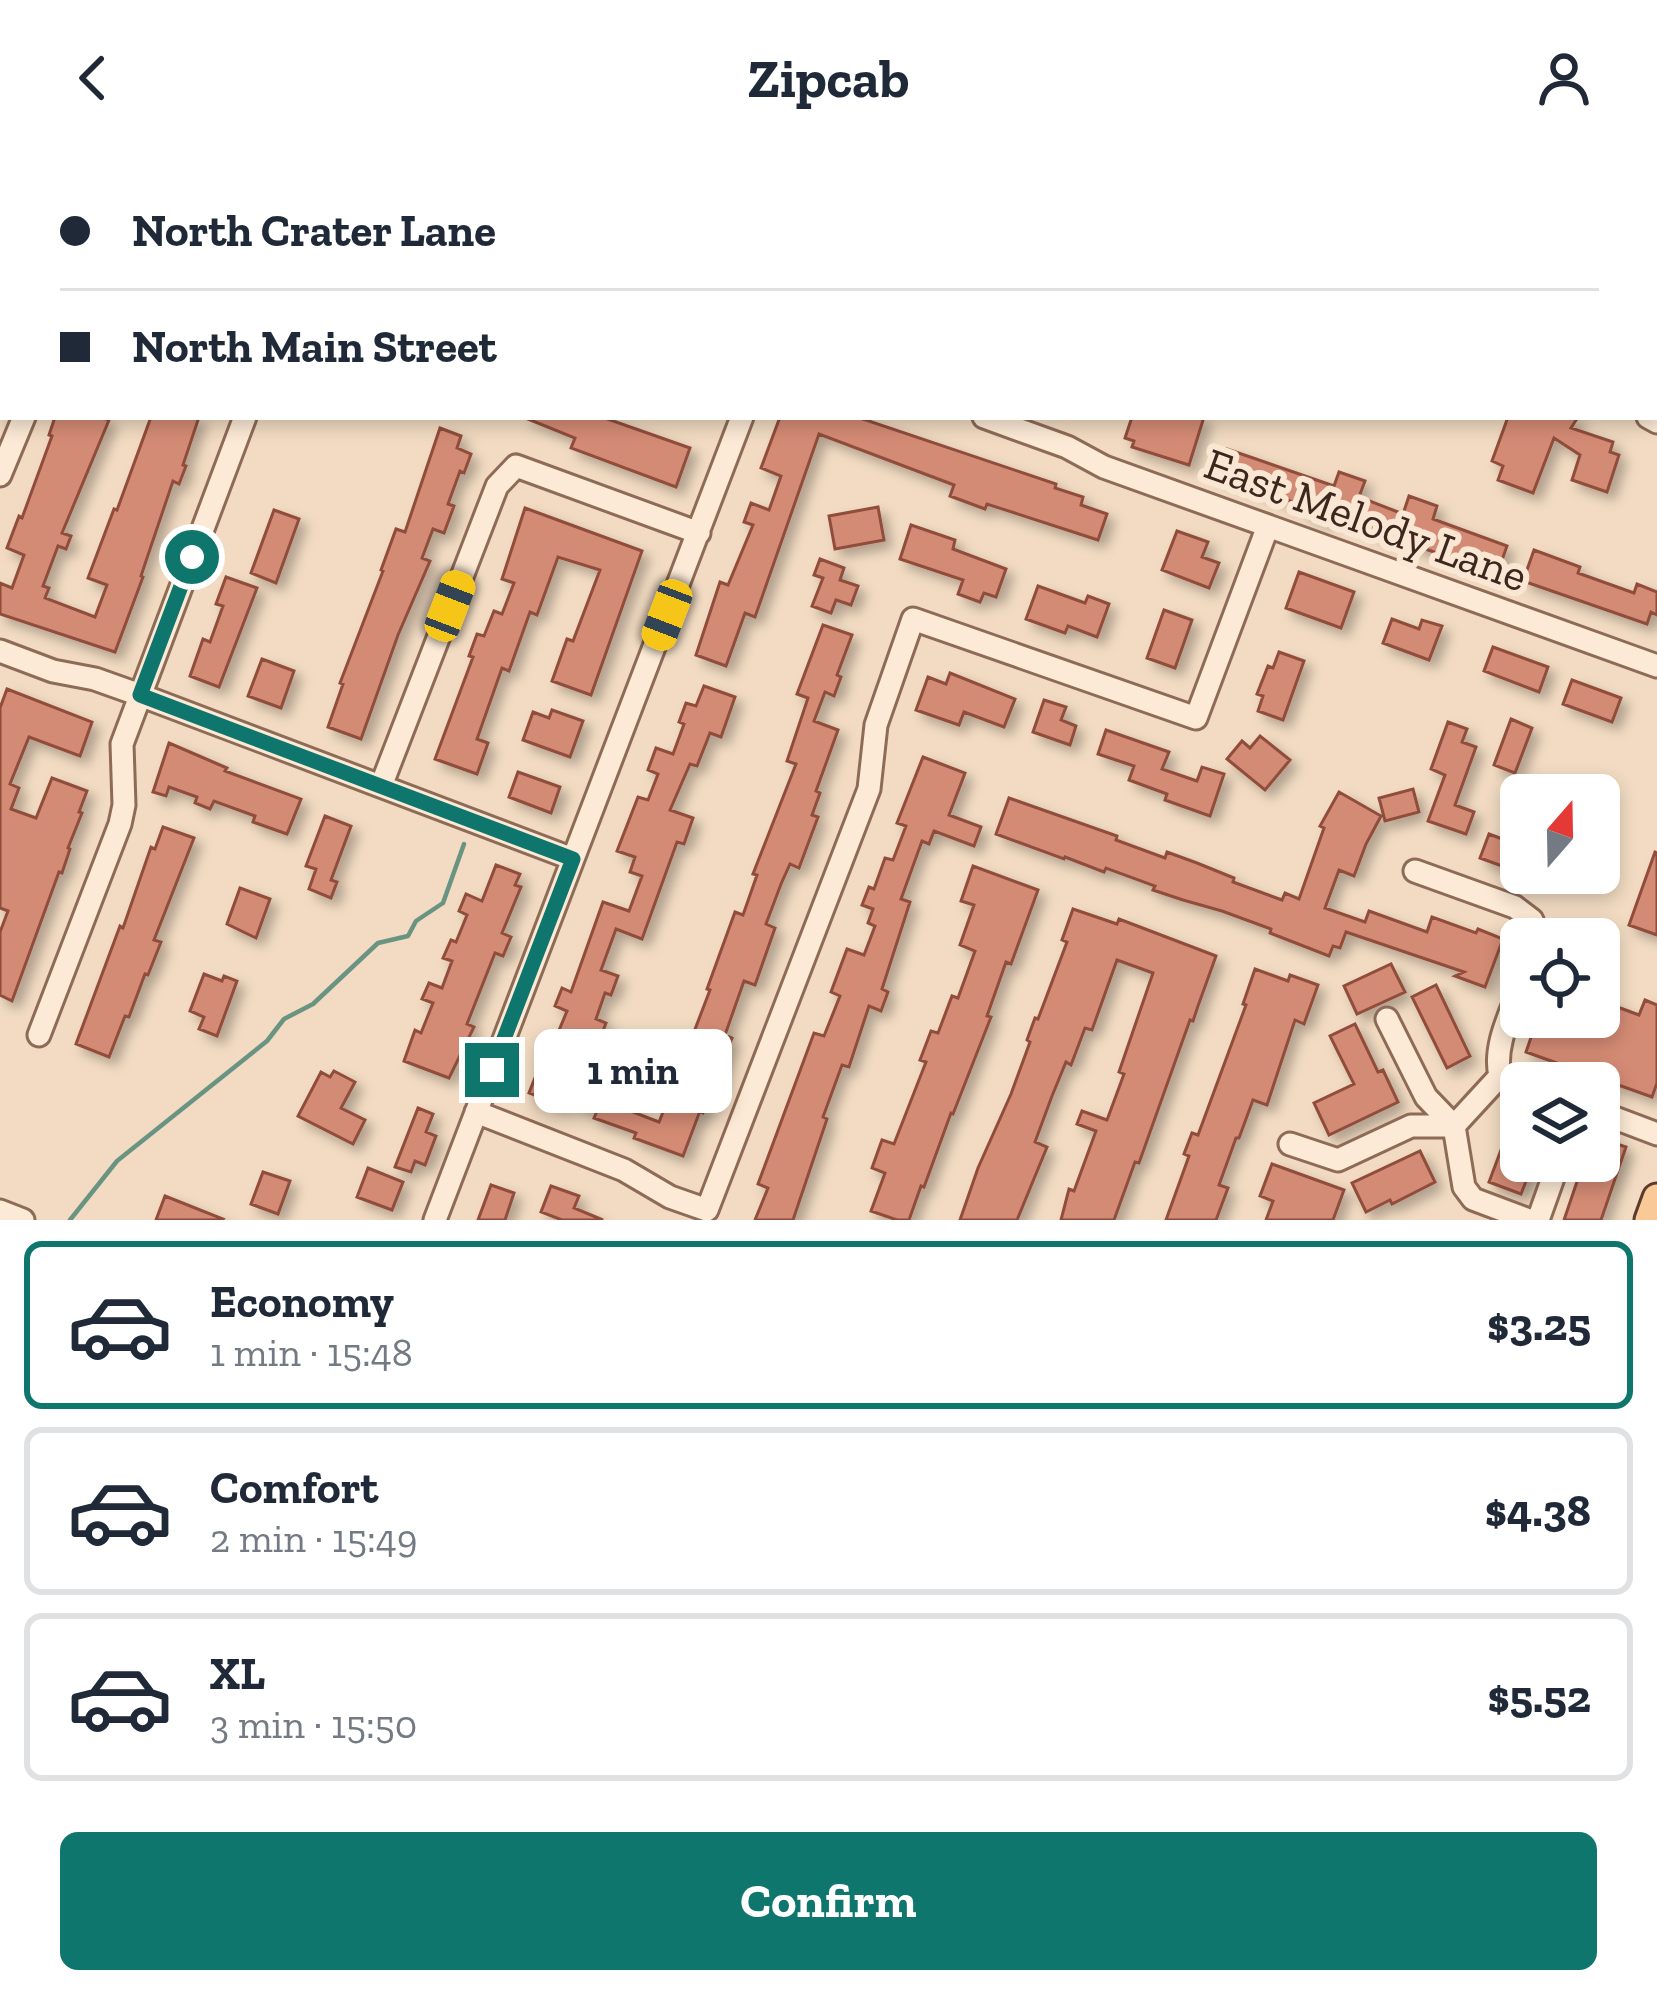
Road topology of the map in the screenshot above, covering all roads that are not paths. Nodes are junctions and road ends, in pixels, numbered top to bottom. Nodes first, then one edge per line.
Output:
1 (23, 420) edge
2 (244, 420) edge
3 (741, 420) edge
4 (992, 420) edge
5 (0, 475) edge
6 (1268, 526) junction
7 (698, 533) junction
8 (0, 651) edge
9 (1657, 666) edge
10 (140, 695) junction
11 (381, 786) junction
12 (573, 859) junction
13 (1415, 871) dead end
14 (1529, 918) edge
15 (1387, 1019) dead end
16 (39, 1035) dead end
17 (1502, 1038) edge
18 (1500, 1067) edge
19 (1500, 1089) edge
20 (476, 1112) junction
21 (1620, 1120) edge
22 (1454, 1126) junction
23 (1657, 1134) edge
24 (1290, 1144) dead end
25 (1550, 1182) edge
26 (1657, 1198) edge
27 (0, 1211) edge
28 (23, 1220) edge
29 (435, 1220) edge
30 (1534, 1220) edge
31 (1649, 1220) edge

1 - 5 street
2 - 10 street
3 - 7 street
4 - 6 street, East Melody Lane
6 - 9 street, East Melody Lane
6 - 20 street
7 - 11 street
7 - 12 street
8 - 10 street
10 - 11 street
10 - 16 street
11 - 12 street
12 - 20 street
13 - 14 street
15 - 22 street
17 - 18 street
19 - 22 street
20 - 29 street
21 - 23 street
22 - 24 street
22 - 30 street
25 - 30 street
26 - 31 main road
27 - 28 street

